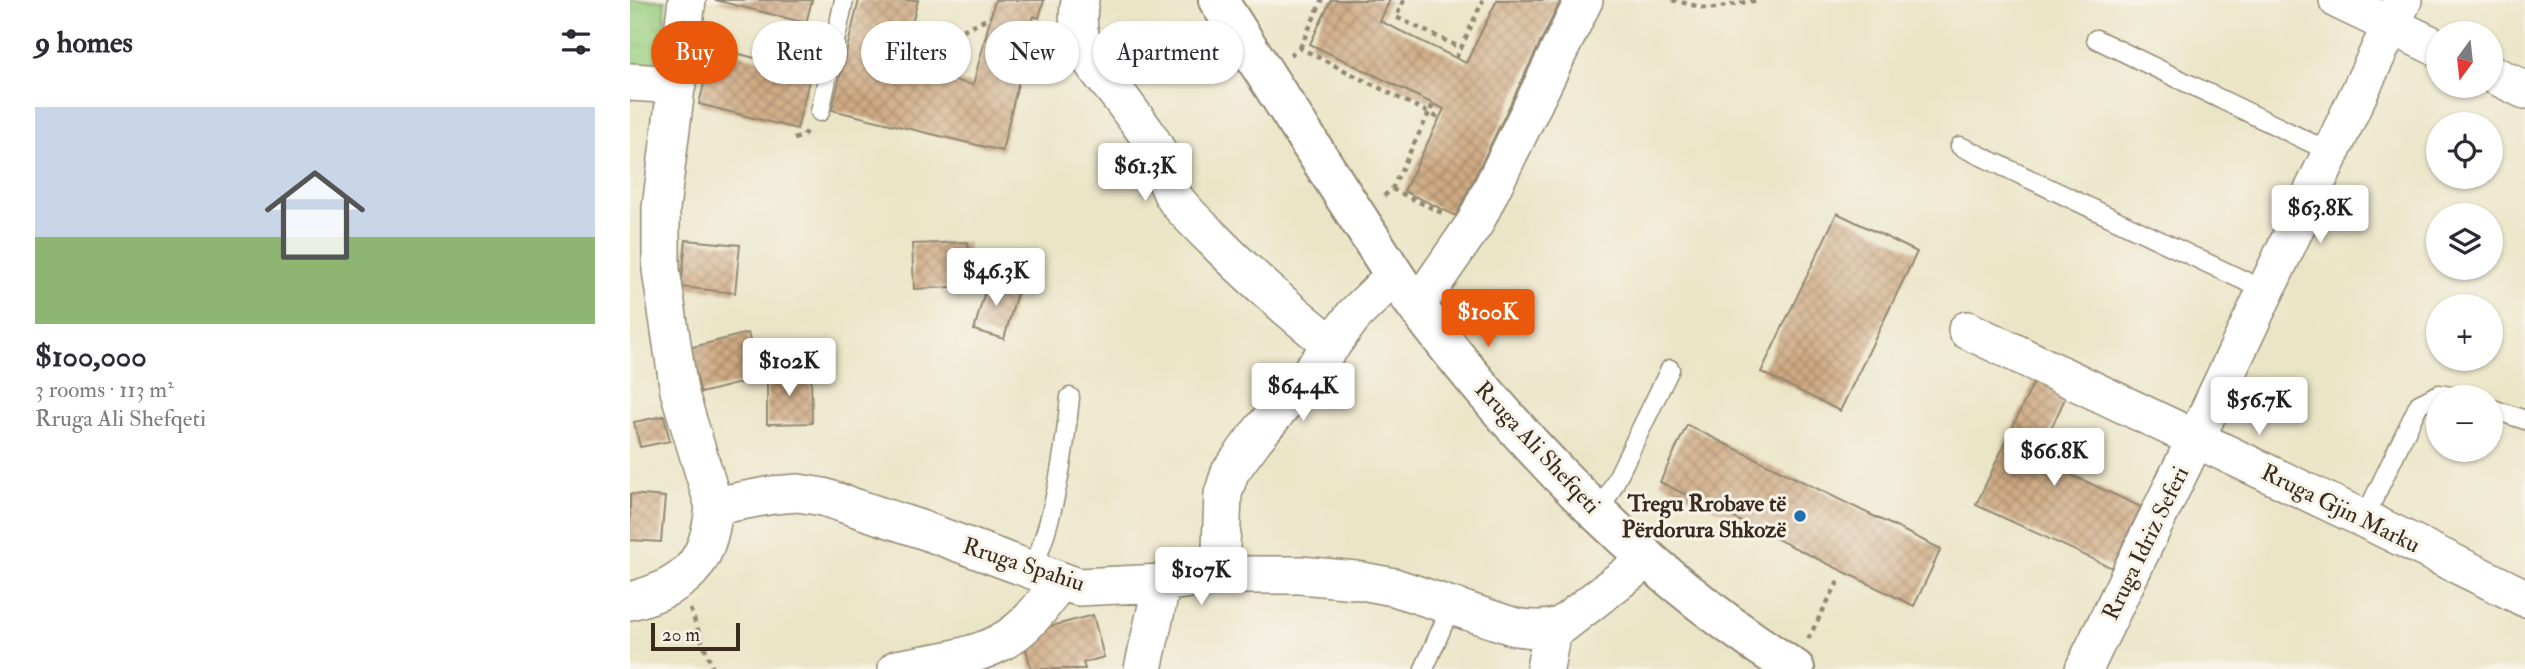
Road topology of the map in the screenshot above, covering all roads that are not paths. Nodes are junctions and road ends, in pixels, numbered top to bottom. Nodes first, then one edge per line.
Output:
1 (687, 0) edge
2 (844, 0) edge
3 (1080, 0) edge
4 (1218, 0) edge
5 (1584, 0) edge
6 (2338, 0) edge
7 (2397, 13) edge
8 (2426, 38) edge
9 (2096, 39) dead end
10 (2503, 79) edge
11 (630, 82) edge
12 (677, 85) junction
13 (2525, 90) edge
14 (820, 112) dead end
15 (1960, 146) dead end
16 (2332, 153) junction
17 (1404, 289) junction
18 (2266, 291) junction
19 (1967, 330) dead end
20 (1332, 345) junction
21 (1670, 369) dead end
22 (1070, 397) dead end
23 (2426, 400) edge
24 (2503, 412) edge
25 (2525, 420) edge
26 (2196, 438) junction
27 (714, 506) junction
28 (1599, 515) junction
29 (2364, 519) junction
30 (1647, 559) junction
31 (1220, 575) junction
32 (1046, 576) junction
33 (1162, 583) junction
34 (2525, 598) edge
35 (630, 601) edge
36 (1451, 607) junction
37 (1552, 628) junction
38 (1794, 668) edge
39 (897, 669) edge
40 (1143, 669) edge
41 (1424, 669) edge
42 (1545, 669) edge
43 (2084, 669) edge

1 - 12 street
2 - 14 lane
3 - 20 street
4 - 17 main road, Rruga Ali Shefqeti
5 - 17 street
6 - 7 street
7 - 8 street
7 - 16 street, Rruga Idriz Seferi
9 - 16 lane
10 - 13 street
11 - 12 street
12 - 27 street
15 - 18 lane
16 - 18 street, Rruga Idriz Seferi
17 - 20 street
17 - 28 main road, Rruga Ali Shefqeti
18 - 26 street, Rruga Idriz Seferi
19 - 26 street, Rruga Gjin Marku
20 - 31 street
21 - 28 lane
22 - 32 lane
23 - 29 lane
24 - 25 lane
26 - 29 street, Rruga Gjin Marku
26 - 43 street, Rruga Idriz Seferi
27 - 32 street, Rruga Spahiu
27 - 35 street
28 - 30 main road, Rruga Ali Shefqeti
29 - 34 street, Rruga Gjin Marku
30 - 37 street
30 - 38 main road, Rruga Ali Shefqeti
31 - 33 street, Rruga Spahiu
31 - 36 street, Rruga Spahiu
32 - 33 street, Rruga Spahiu
32 - 39 street
33 - 40 street
36 - 37 street, Rruga Spahiu
36 - 41 lane
37 - 42 street

